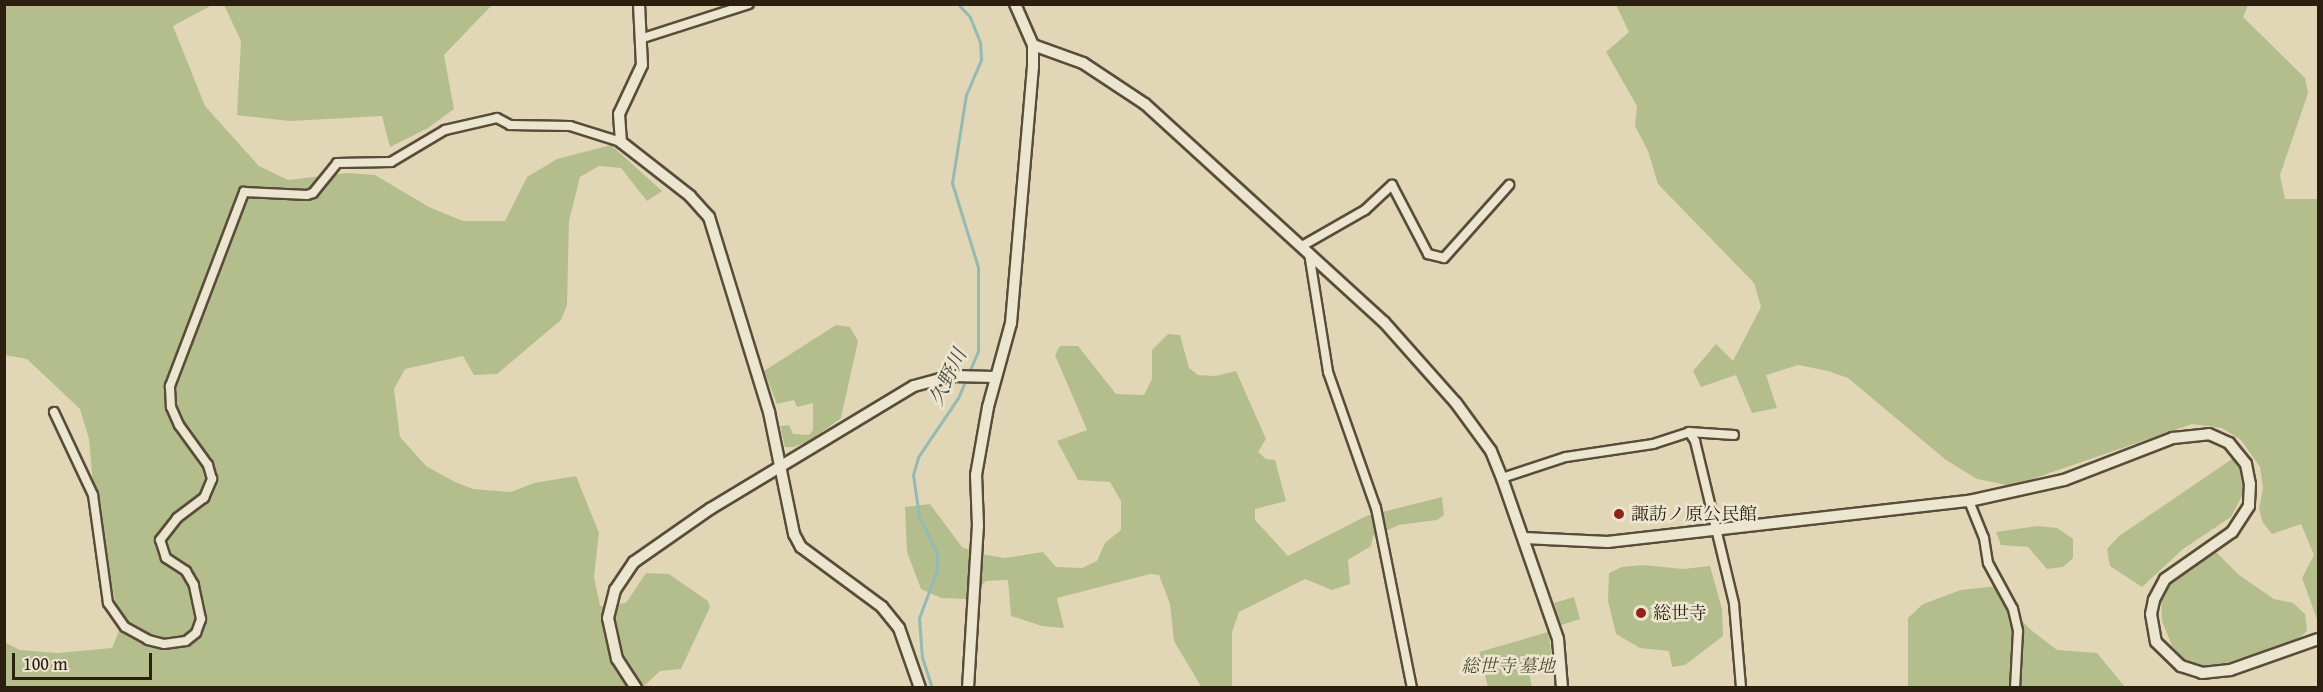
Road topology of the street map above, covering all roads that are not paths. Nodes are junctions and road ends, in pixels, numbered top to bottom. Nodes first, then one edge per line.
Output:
1 (639, 4) edge
2 (749, 4) edge
3 (1015, 4) edge
4 (643, 38) junction
5 (1033, 45) junction
6 (621, 142) junction
7 (1509, 185) dead end
8 (1305, 249) junction
9 (995, 377) junction
10 (54, 412) dead end
11 (1689, 432) junction
12 (1734, 435) dead end
13 (779, 467) junction
14 (1502, 478) junction
15 (1970, 501) junction
16 (1717, 531) junction
17 (1524, 538) junction
18 (2319, 639) edge
19 (636, 687) edge
20 (920, 687) edge
21 (968, 687) edge
22 (1412, 687) edge
23 (1562, 687) edge
24 (1741, 687) edge
25 (2015, 687) edge

1 - 4 street
2 - 4 street
3 - 5 street
4 - 6 street
5 - 8 street
5 - 9 street
6 - 10 street
6 - 13 street
7 - 8 street
8 - 14 street
8 - 22 street
9 - 13 street
9 - 21 street
11 - 12 street
11 - 14 street
11 - 16 street
13 - 19 street
13 - 20 street
14 - 17 street
15 - 16 street
15 - 18 street
15 - 25 street
16 - 17 street
16 - 24 street
17 - 23 street

